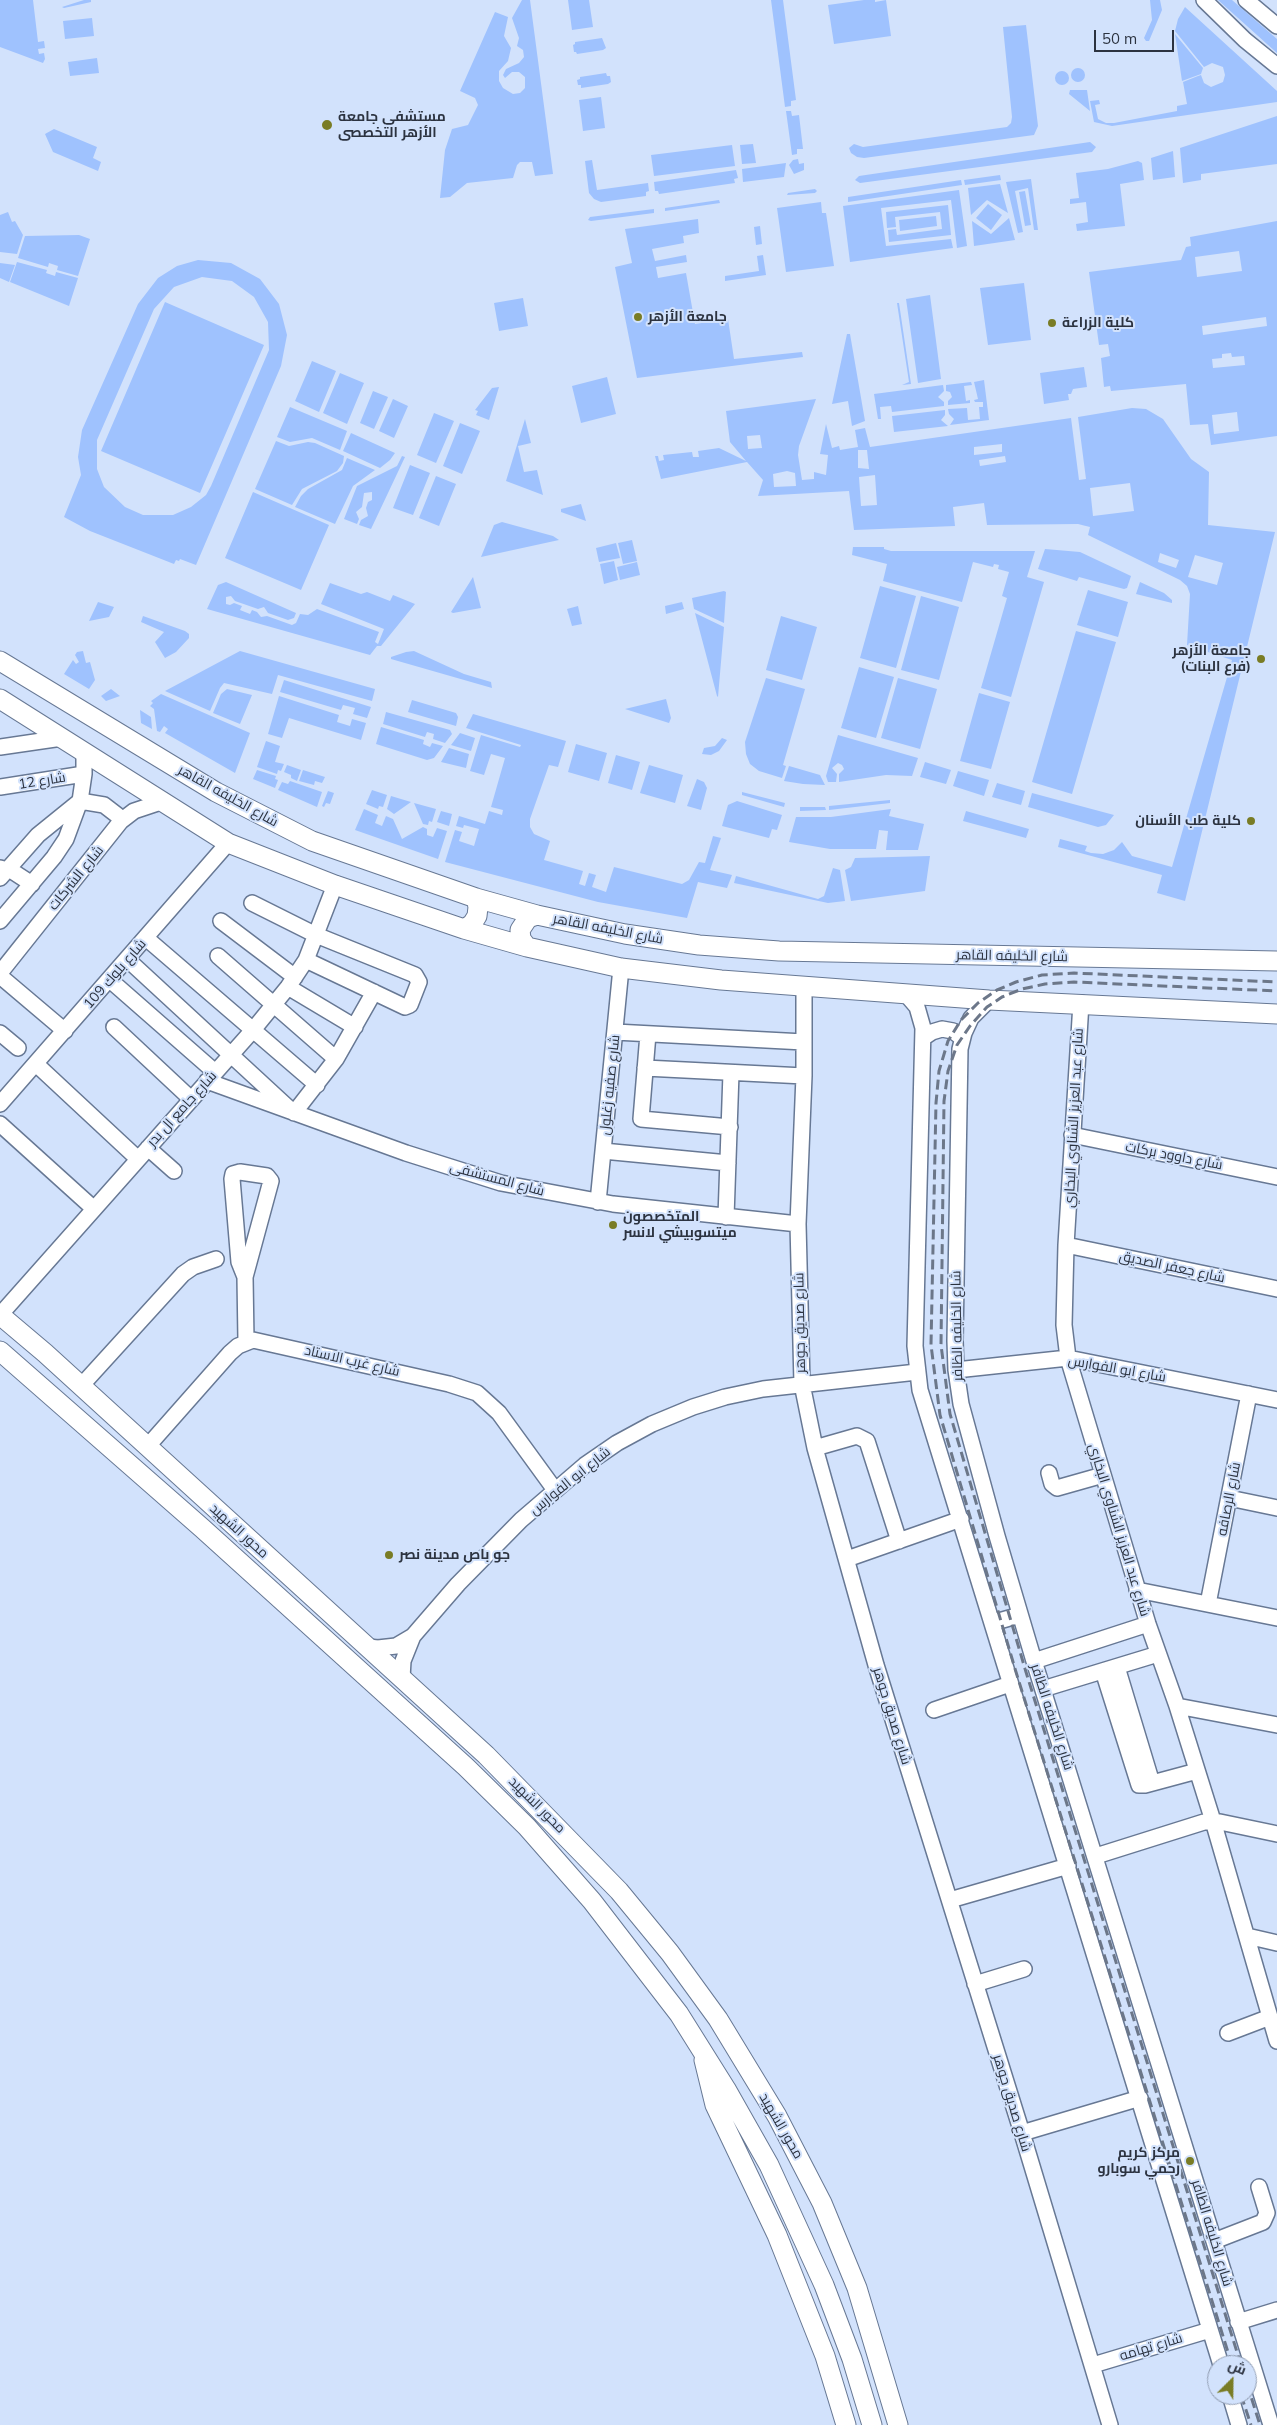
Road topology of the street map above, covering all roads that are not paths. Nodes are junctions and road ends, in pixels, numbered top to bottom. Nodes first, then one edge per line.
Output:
1 (1204, 0) edge
2 (1246, 0) edge
3 (1277, 26) edge
4 (1277, 66) edge
5 (1, 662) edge
6 (0, 699) edge
7 (62, 738) junction
8 (0, 747) edge
9 (84, 751) junction
10 (84, 774) junction
11 (0, 787) edge
12 (164, 800) junction
13 (80, 801) junction
14 (121, 821) junction
15 (228, 843) junction
16 (2, 872) edge
17 (32, 884) junction
18 (334, 885) junction
19 (476, 898) junction
20 (252, 903) dead end
21 (536, 915) junction
22 (0, 920) edge
23 (221, 921) dead end
24 (464, 929) junction
25 (316, 935) junction
26 (146, 938) junction
27 (527, 947) junction
28 (218, 956) dead end
29 (127, 960) junction
30 (306, 960) junction
31 (1277, 961) edge
32 (622, 968) junction
33 (0, 974) edge
34 (110, 980) junction
35 (292, 982) junction
36 (804, 987) junction
37 (374, 992) junction
38 (905, 993) junction
39 (989, 1000) junction
40 (1081, 1003) junction
41 (273, 1006) junction
42 (1277, 1014) edge
43 (114, 1027) dead end
44 (354, 1027) junction
45 (253, 1030) junction
46 (65, 1031) junction
47 (615, 1032) junction
48 (0, 1033) edge
49 (648, 1034) junction
50 (923, 1038) junction
51 (962, 1038) junction
52 (804, 1042) junction
53 (18, 1048) dead end
54 (232, 1054) junction
55 (336, 1059) junction
56 (36, 1064) junction
57 (645, 1068) junction
58 (731, 1073) junction
59 (211, 1076) junction
60 (804, 1076) junction
61 (317, 1085) junction
62 (191, 1099) junction
63 (0, 1104) edge
64 (294, 1113) junction
65 (0, 1124) edge
66 (730, 1127) junction
67 (1072, 1136) junction
68 (148, 1148) junction
69 (604, 1151) junction
70 (138, 1159) junction
71 (728, 1162) junction
72 (174, 1171) dead end
73 (1277, 1177) edge
74 (598, 1202) junction
75 (94, 1208) junction
76 (726, 1217) junction
77 (798, 1224) junction
78 (1066, 1245) junction
79 (216, 1259) dead end
80 (245, 1277) junction
81 (1277, 1289) edge
82 (0, 1315) edge
83 (18, 1330) junction
84 (246, 1341) junction
85 (2, 1352) edge
86 (45, 1353) junction
87 (1068, 1358) junction
88 (956, 1370) junction
89 (23, 1371) junction
90 (917, 1372) junction
91 (802, 1384) junction
92 (81, 1386) junction
93 (1249, 1394) junction
94 (1277, 1400) edge
95 (147, 1447) junction
96 (815, 1448) junction
97 (1049, 1473) dead end
98 (1103, 1475) junction
99 (555, 1490) junction
100 (1229, 1498) junction
101 (1277, 1508) edge
102 (961, 1520) junction
103 (900, 1541) junction
104 (847, 1559) junction
105 (1137, 1590) junction
106 (1208, 1604) junction
107 (1020, 1615) junction
108 (1277, 1618) edge
109 (992, 1623) junction
110 (1148, 1624) junction
111 (413, 1636) junction
112 (368, 1647) junction
113 (1158, 1654) junction
114 (1034, 1661) junction
115 (1110, 1669) junction
116 (402, 1678) junction
117 (1010, 1684) junction
118 (1043, 1689) junction
119 (1177, 1706) junction
120 (934, 1710) dead end
121 (1277, 1725) edge
122 (1197, 1771) junction
123 (1213, 1821) junction
124 (1277, 1834) edge
125 (1096, 1856) junction
126 (1068, 1866) junction
127 (950, 1900) junction
128 (1247, 1936) junction
129 (1277, 1942) edge
130 (1024, 1969) dead end
131 (975, 1984) junction
132 (1270, 2018) junction
133 (1228, 2032) dead end
134 (1277, 2041) edge
135 (703, 2051) junction
136 (1140, 2098) junction
137 (1022, 2133) junction
138 (1259, 2186) dead end
139 (1214, 2242) junction
140 (1277, 2310) edge
141 (1238, 2322) junction
142 (1210, 2330) junction
143 (1218, 2355) edge
144 (1093, 2365) junction
145 (1233, 2405) edge
146 (846, 2425) edge
147 (872, 2425) edge
148 (898, 2425) edge
149 (1110, 2425) edge
150 (1239, 2425) edge
151 (1271, 2425) edge

1 - 4 street
2 - 3 street
5 - 19 main road, شارع الخليفه القاهر
6 - 7 main road
7 - 8 street
7 - 9 main road
9 - 10 street
9 - 12 main road
10 - 11 street, شارع 12
10 - 13 street
12 - 14 street, شارع الشركات
12 - 15 main road
13 - 14 street
13 - 16 street
13 - 17 street
14 - 33 street, شارع الشركات
15 - 18 main road
15 - 26 street, شارع بلوك 109
16 - 17 street
17 - 22 street
18 - 24 main road
18 - 25 street, شارع جامع ال بدر
19 - 21 main road, شارع الخليفه القاهر
19 - 24 main road
20 - 25 street
21 - 27 main road
21 - 31 main road, شارع الخليفه القاهر
23 - 35 street
24 - 27 main road
25 - 30 street, شارع جامع ال بدر
25 - 37 street
26 - 29 street, شارع بلوك 109
26 - 45 street
27 - 32 main road
28 - 41 street
29 - 34 street, شارع بلوك 109
29 - 54 street
30 - 35 street, شارع جامع ال بدر
30 - 37 street
32 - 36 main road
32 - 47 street, شارع صفيه زغلول
33 - 46 street
34 - 46 street, شارع بلوك 109
34 - 59 street
35 - 41 street, شارع جامع ال بدر
35 - 44 street
36 - 38 main road
36 - 52 street, شارع صديق جوهر
37 - 44 street
38 - 39 main road
38 - 50 street, شارع الخليفه الظافر
39 - 40 main road
39 - 51 street, شارع الخليفه الظافر
40 - 42 main road
40 - 67 street, شارع عبد العزيز الشناوي البخاري
41 - 45 street, شارع جامع ال بدر
41 - 55 street
43 - 62 street
44 - 55 street
45 - 54 street, شارع جامع ال بدر
45 - 61 street
46 - 56 street, شارع بلوك 109
47 - 49 street
47 - 69 street, شارع صفيه زغلول
48 - 53 street
49 - 52 street
49 - 57 street
50 - 51 street
50 - 90 street, شارع الخليفه الظافر
51 - 88 street, شارع الخليفه الظافر
52 - 60 street, شارع صديق جوهر
54 - 59 street, شارع جامع ال بدر
54 - 64 street
55 - 61 street
56 - 63 street, شارع بلوك 109
56 - 70 street
57 - 58 street
57 - 66 street
58 - 60 street
58 - 66 street
59 - 62 street, شارع جامع ال بدر
59 - 64 street, شارع المستشفى
60 - 77 street, شارع صديق جوهر
61 - 64 street
62 - 68 street, شارع جامع ال بدر
64 - 74 street, شارع المستشفى
65 - 75 street
66 - 71 street
67 - 73 street, شارع داوود بركات
67 - 78 street, شارع عبد العزيز الشناوي البخاري
68 - 70 street, شارع جامع ال بدر
68 - 72 street
69 - 71 street
69 - 74 street, شارع صفيه زغلول
70 - 75 street, شارع جامع ال بدر
71 - 76 street
74 - 76 street, شارع المستشفى
75 - 82 street, شارع جامع ال بدر
76 - 77 street, شارع المستشفى
77 - 91 street, شارع صديق جوهر
78 - 81 street, شارع جعفر الصديق
78 - 87 street, شارع عبد العزيز الشناوي البخاري
79 - 92 street
80 - 80 street
80 - 84 street
82 - 83 main road, محور الشهيد
83 - 85 main road
83 - 86 main road, محور الشهيد
84 - 95 street
84 - 99 street, شارع غرب الاستاد
85 - 89 main road, محور الشهيد
86 - 89 main road
86 - 92 main road, محور الشهيد
87 - 88 street, شارع ابو الفوارس
87 - 93 street, شارع ابو الفوارس
87 - 98 street, شارع عبد العزيز الشناوي البخاري
88 - 107 street, شارع الخليفه الظافر
89 - 135 main road, محور الشهيد
90 - 91 street, شارع ابو الفوارس
90 - 102 street, شارع الخليفه الظافر
91 - 96 street, شارع صديق جوهر
91 - 99 street, شارع ابو الفوارس
92 - 95 main road, محور الشهيد
93 - 94 street, شارع ابو الفوارس
93 - 100 street, شارع الرصافه
95 - 112 main road, محور الشهيد
96 - 103 street
96 - 104 street, شارع صديق جوهر
97 - 98 street
98 - 105 street, شارع عبد العزيز الشناوي البخاري
99 - 111 street, شارع ابو الفوارس
100 - 101 street
100 - 106 street, شارع الرصافه
102 - 103 street
102 - 109 street, شارع الخليفه الظافر
103 - 104 street
104 - 127 street, شارع صديق جوهر
105 - 106 street
105 - 110 street, شارع عبد العزيز الشناوي البخاري
106 - 108 street
107 - 109 street
107 - 114 street, شارع الخليفه الظافر
109 - 117 street, شارع الخليفه الظافر
110 - 113 street, شارع عبد العزيز الشناوي البخاري
110 - 114 street
111 - 112 street, شارع ابو الفوارس
111 - 116 street, شارع ابو الفوارس
112 - 116 main road, محور الشهيد
113 - 115 street
113 - 119 street, شارع عبد العزيز الشناوي البخاري
114 - 118 street, شارع الخليفه الظافر
115 - 118 street
115 - 122 street
116 - 148 main road, محور الشهيد
117 - 120 street
117 - 126 street, شارع الخليفه الظافر
118 - 125 street, شارع الخليفه الظافر
119 - 121 street
119 - 122 street, شارع عبد العزيز الشناوي البخاري
122 - 123 street, شارع عبد العزيز الشناوي البخاري
123 - 124 street
123 - 125 street
123 - 128 street, شارع عبد العزيز الشناوي البخاري
125 - 139 street, شارع الخليفه الظافر
126 - 127 street
126 - 136 street, شارع الخليفه الظافر
127 - 131 street, شارع صديق جوهر
128 - 129 street
128 - 132 street, شارع عبد العزيز الشناوي البخاري
130 - 131 street
131 - 137 street, شارع صديق جوهر
132 - 133 street
132 - 134 street, شارع عبد العزيز الشناوي البخاري
135 - 146 main road
135 - 147 main road, محور الشهيد
136 - 137 street
136 - 142 street, شارع الخليفه الظافر
137 - 144 street, شارع صديق جوهر
138 - 139 street
139 - 141 street, شارع الخليفه الظافر
140 - 141 street
141 - 151 street, شارع الخليفه الظافر
142 - 143 street, شارع الخليفه الظافر
142 - 144 street, شارع تهامه
144 - 149 street, شارع صديق جوهر
145 - 150 street

